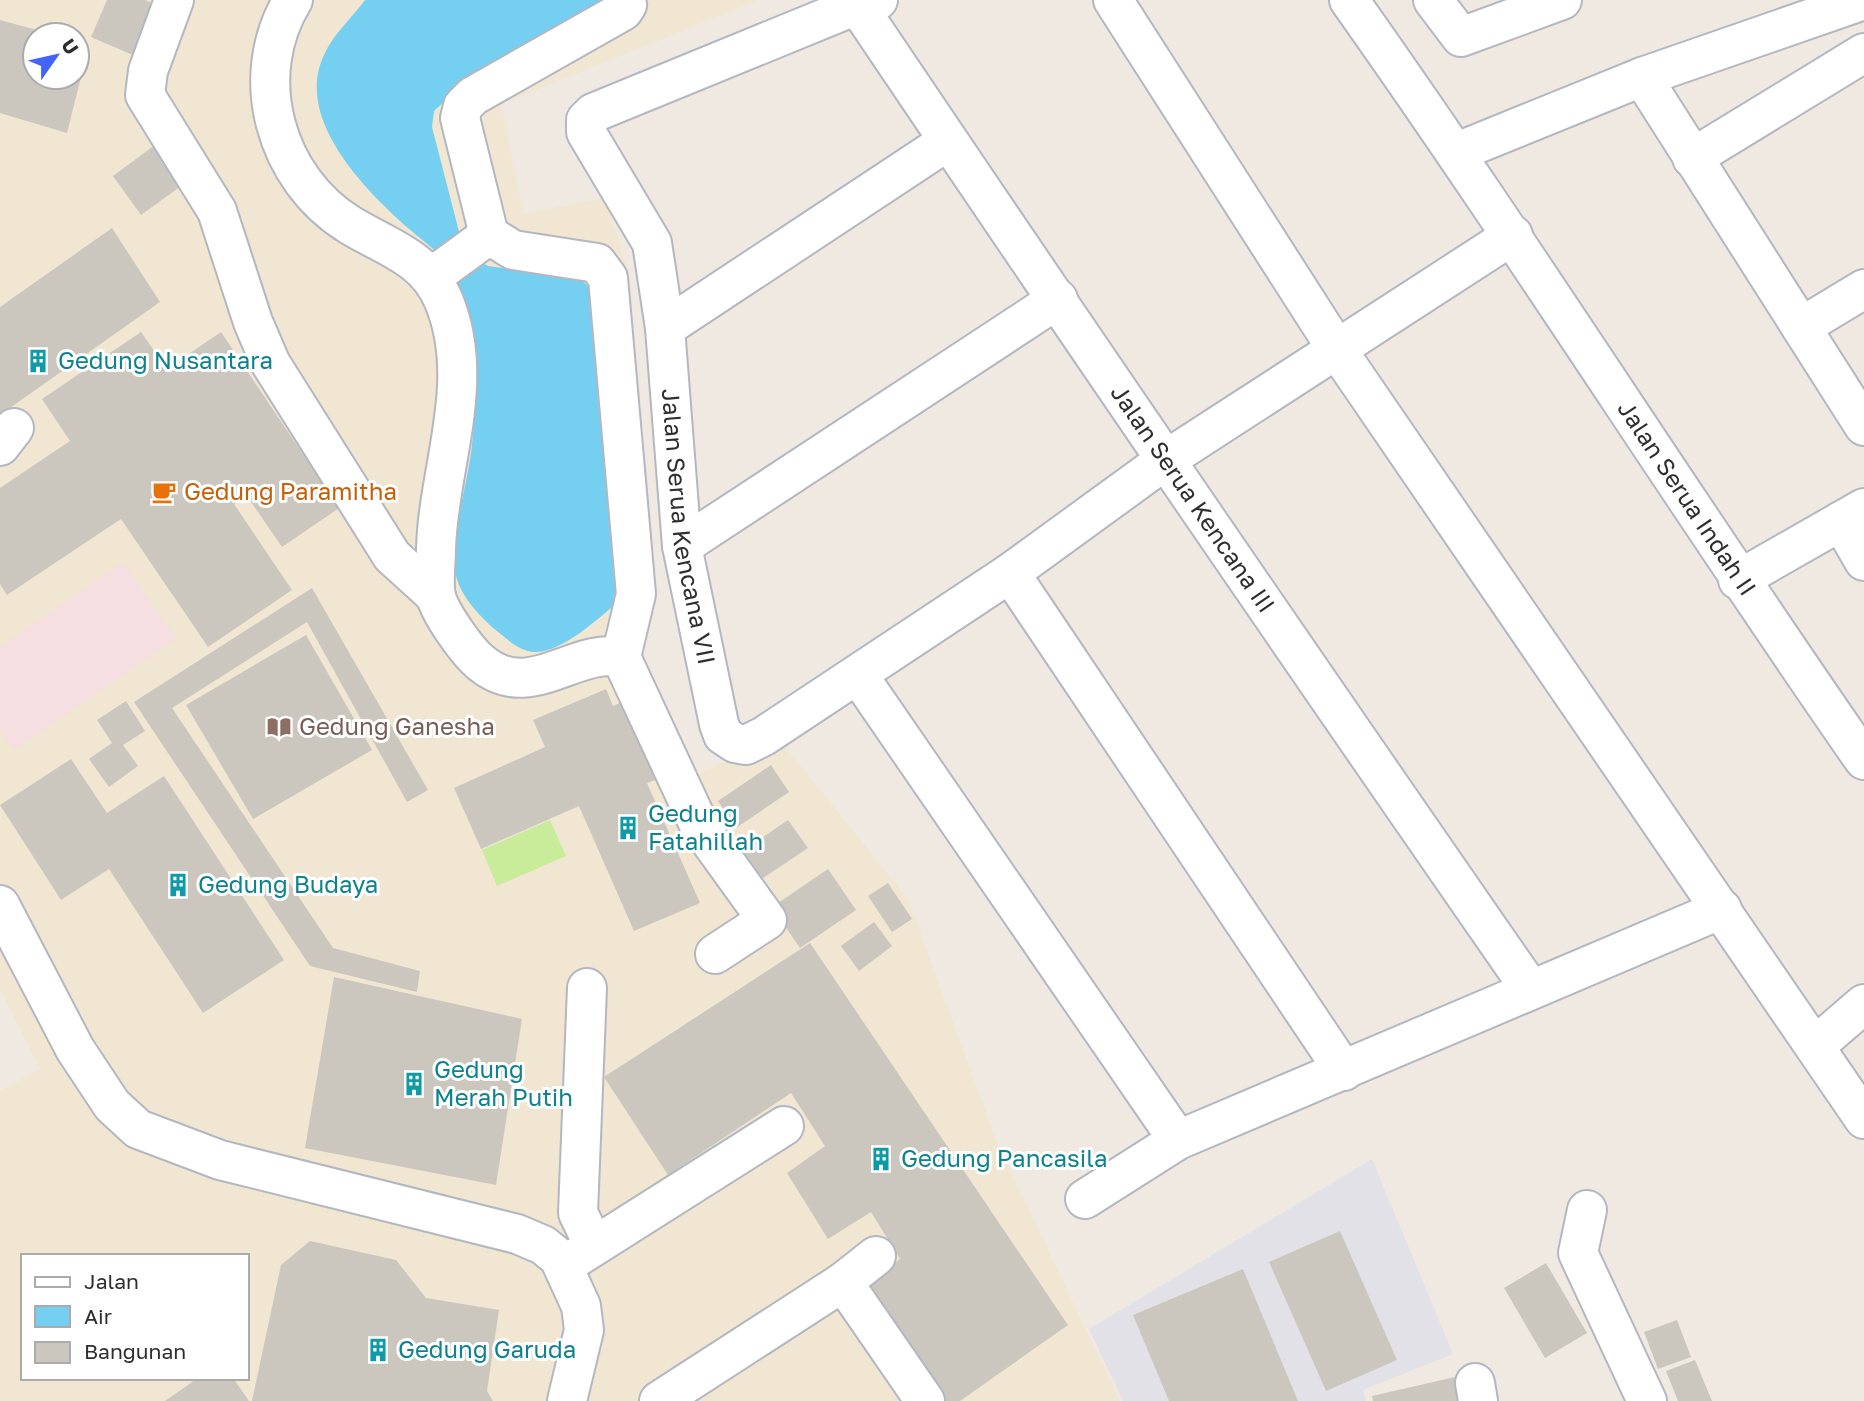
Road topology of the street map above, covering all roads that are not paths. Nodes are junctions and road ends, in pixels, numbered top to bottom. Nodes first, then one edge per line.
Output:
1 (174, 0) edge
2 (293, 0) edge
3 (625, 0) edge
4 (1113, 0) edge
5 (1349, 0) edge
6 (1433, 0) edge
7 (1562, 0) edge
8 (1864, 1) edge
9 (867, 2) edge
10 (1864, 53) edge
11 (1642, 77) junction
12 (948, 141) junction
13 (1457, 152) junction
14 (1692, 159) junction
15 (1513, 235) junction
16 (459, 256) junction
17 (1864, 289) edge
18 (1058, 299) junction
19 (1801, 327) junction
20 (665, 328) junction
21 (1338, 351) junction
22 (1864, 426) edge
23 (1164, 461) junction
24 (1852, 515) edge
25 (682, 546) junction
26 (1864, 561) edge
27 (1010, 573) junction
28 (1738, 580) junction
29 (436, 596) junction
30 (621, 657) junction
31 (858, 675) junction
32 (1864, 760) edge
33 (0, 905) edge
34 (1722, 909) junction
35 (715, 954) dead end
36 (587, 988) dead end
37 (1531, 990) junction
38 (1864, 1004) edge
39 (1815, 1046) junction
40 (1344, 1072) junction
41 (1864, 1119) edge
42 (784, 1126) dead end
43 (1178, 1140) junction
44 (1084, 1199) dead end
45 (1587, 1210) dead end
46 (579, 1256) junction
47 (876, 1256) dead end
48 (843, 1282) junction
49 (567, 1401) edge
50 (659, 1401) edge
51 (925, 1401) edge
52 (1647, 1401) edge

1 - 29 street
2 - 16 street
3 - 16 street
4 - 21 street
5 - 13 street
6 - 7 street
8 - 11 street
9 - 12 street, Jalan Serua Kencana III
9 - 20 street, Jalan Serua Kencana VII
10 - 14 street
11 - 13 street
11 - 14 street
12 - 18 street, Jalan Serua Kencana III
12 - 20 street
13 - 15 street
14 - 19 street
15 - 21 street, Jalan Serua Kencana VII
15 - 28 street, Jalan Serua Indah II
16 - 29 street
16 - 30 street
17 - 19 street
18 - 23 street, Jalan Serua Kencana III
18 - 25 street
19 - 22 street
20 - 25 street, Jalan Serua Kencana VII
21 - 23 street, Jalan Serua Kencana VII
21 - 34 street
23 - 27 street, Jalan Serua Kencana VII
23 - 37 street, Jalan Serua Kencana III
24 - 26 street
24 - 28 street
25 - 31 street, Jalan Serua Kencana VII
27 - 31 street, Jalan Serua Kencana VII
27 - 40 street
28 - 32 street, Jalan Serua Indah II
29 - 30 street
30 - 35 street
31 - 43 street
33 - 46 street
34 - 37 street
34 - 39 street
36 - 46 street
37 - 40 street
38 - 39 street
39 - 41 street
40 - 43 street
42 - 46 street
43 - 44 street
45 - 52 street
46 - 49 street
47 - 48 street
48 - 50 street
48 - 51 street

